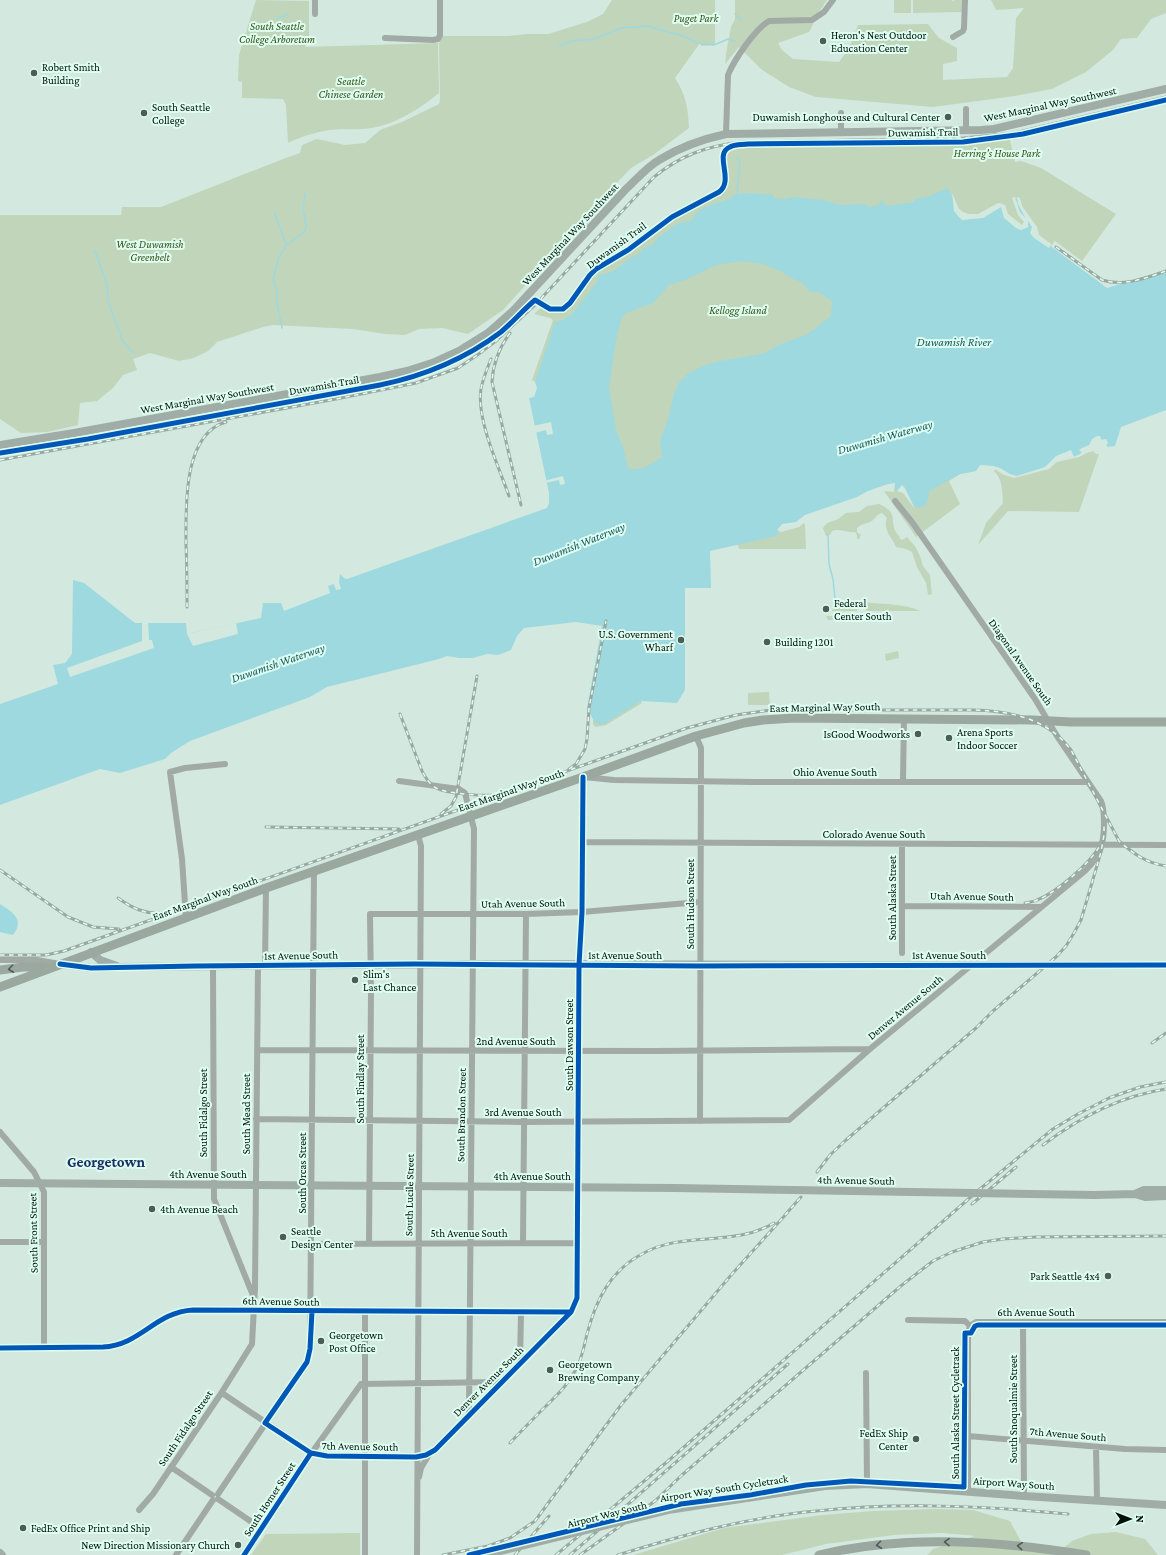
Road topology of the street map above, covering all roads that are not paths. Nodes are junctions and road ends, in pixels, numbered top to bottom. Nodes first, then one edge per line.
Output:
1 (315, 0) edge
2 (440, 0) edge
3 (833, 0) edge
4 (966, 0) edge
5 (315, 14) dead end
6 (953, 37) dead end
7 (385, 38) dead end
8 (1166, 89) edge
9 (966, 109) dead end
10 (841, 113) dead end
11 (966, 130) junction
12 (841, 132) junction
13 (726, 134) junction
14 (0, 445) edge
15 (895, 501) dead end
16 (1166, 717) edge
17 (904, 718) junction
18 (1048, 720) junction
19 (1166, 722) edge
20 (696, 736) junction
21 (226, 764) dead end
22 (583, 777) junction
23 (399, 781) dead end
24 (700, 781) junction
25 (903, 781) junction
26 (1088, 782) junction
27 (472, 816) junction
28 (418, 835) junction
29 (583, 842) junction
30 (700, 844) junction
31 (902, 844) junction
32 (1103, 845) junction
33 (1166, 845) edge
34 (314, 872) junction
35 (266, 888) junction
36 (700, 902) junction
37 (902, 906) junction
38 (1040, 907) junction
39 (582, 912) junction
40 (370, 914) joint
41 (421, 914) junction
42 (474, 914) junction
43 (526, 914) junction
44 (186, 919) junction
45 (91, 952) junction
46 (902, 953) dead end
47 (0, 960) edge
48 (60, 964) junction
49 (420, 964) junction
50 (473, 964) junction
51 (526, 964) junction
52 (314, 965) junction
53 (370, 965) junction
54 (579, 965) junction
55 (1166, 965) edge
56 (213, 966) junction
57 (261, 966) junction
58 (700, 966) junction
59 (50, 967) junction
60 (120, 967) junction
61 (0, 970) edge
62 (0, 987) edge
63 (870, 1049) junction
64 (257, 1050) junction
65 (313, 1050) junction
66 (370, 1050) junction
67 (420, 1050) junction
68 (472, 1050) junction
69 (700, 1050) junction
70 (525, 1051) junction
71 (579, 1051) junction
72 (256, 1119) junction
73 (312, 1120) junction
74 (370, 1120) junction
75 (789, 1120) joint
76 (420, 1121) junction
77 (472, 1121) junction
78 (700, 1121) junction
79 (524, 1122) junction
80 (578, 1122) junction
81 (0, 1132) edge
82 (0, 1183) edge
83 (40, 1183) junction
84 (213, 1185) junction
85 (256, 1185) junction
86 (312, 1185) junction
87 (370, 1185) junction
88 (419, 1186) junction
89 (470, 1187) junction
90 (523, 1187) junction
91 (578, 1188) junction
92 (1166, 1190) edge
93 (1136, 1194) junction
94 (1166, 1196) edge
95 (0, 1242) edge
96 (44, 1242) junction
97 (369, 1243) junction
98 (418, 1243) junction
99 (470, 1243) junction
100 (523, 1243) junction
101 (578, 1243) junction
102 (312, 1244) junction
103 (255, 1300) junction
104 (254, 1310) junction
105 (312, 1311) junction
106 (365, 1311) junction
107 (418, 1311) junction
108 (470, 1311) junction
109 (521, 1312) junction
110 (571, 1312) junction
111 (908, 1320) dead end
112 (1023, 1322) junction
113 (1166, 1322) edge
114 (970, 1326) junction
115 (0, 1348) edge
116 (44, 1348) junction
117 (520, 1362) junction
118 (866, 1373) dead end
119 (417, 1382) junction
120 (470, 1382) junction
121 (501, 1382) junction
122 (364, 1383) junction
123 (222, 1393) junction
124 (470, 1413) junction
125 (265, 1423) junction
126 (968, 1436) junction
127 (1023, 1441) junction
128 (1096, 1447) junction
129 (1166, 1450) edge
130 (311, 1453) junction
131 (430, 1453) junction
132 (364, 1456) junction
133 (416, 1457) junction
134 (171, 1467) junction
135 (867, 1484) junction
136 (416, 1489) junction
137 (968, 1491) junction
138 (1024, 1496) junction
139 (215, 1497) junction
140 (1097, 1500) junction
141 (1166, 1504) edge
142 (139, 1510) dead end
143 (262, 1529) junction
144 (176, 1555) edge
145 (244, 1555) edge
146 (365, 1555) edge
147 (417, 1555) edge
148 (484, 1555) edge
149 (819, 1555) edge
150 (1086, 1555) edge

1 - 5 street
2 - 7 street
3 - 13 street
4 - 6 street
8 - 11 main road, West Marginal Way Southwest
9 - 11 street
10 - 12 street
11 - 12 main road, West Marginal Way Southwest
12 - 13 main road, West Marginal Way Southwest
13 - 14 main road, West Marginal Way Southwest
15 - 18 street, Diagonal Avenue South
16 - 18 highway, East Marginal Way South
17 - 18 highway, East Marginal Way South
17 - 20 highway, East Marginal Way South
17 - 25 street
18 - 19 highway, East Marginal Way South
18 - 26 street, Diagonal Avenue South
20 - 22 highway, East Marginal Way South
20 - 24 street, South Hudson Street
21 - 44 street
22 - 24 street, Ohio Avenue South
22 - 27 highway, East Marginal Way South
22 - 29 street, South Dawson Street
23 - 27 street
24 - 25 street, Ohio Avenue South
24 - 30 street, South Hudson Street
25 - 26 street, Ohio Avenue South
26 - 32 street, Diagonal Avenue South
27 - 28 highway, East Marginal Way South
27 - 42 street, South Brandon Street
28 - 34 highway, East Marginal Way South
28 - 41 street, South Lucile Street
29 - 30 street, Colorado Avenue South
29 - 39 street, South Dawson Street
30 - 31 street, Colorado Avenue South
30 - 36 street, South Hudson Street
31 - 32 street, Colorado Avenue South
31 - 37 street, South Alaska Street
32 - 33 street, Colorado Avenue South
32 - 38 street, Denver Avenue South
34 - 35 highway, East Marginal Way South
34 - 52 street, South Orcas Street
35 - 44 highway, East Marginal Way South
35 - 57 street, South Mead Street
36 - 39 street, Utah Avenue South
36 - 58 street, South Hudson Street
37 - 38 street, Utah Avenue South
37 - 46 street, South Alaska Street
38 - 63 street, Denver Avenue South
39 - 43 street, Utah Avenue South
39 - 54 street, South Dawson Street
40 - 41 street, Utah Avenue South
40 - 53 street, South Findlay Street
41 - 42 street, Utah Avenue South
41 - 49 street, South Lucile Street
42 - 43 street, Utah Avenue South
42 - 50 street, South Brandon Street
43 - 51 street
44 - 45 highway, East Marginal Way South
45 - 48 highway, East Marginal Way South
45 - 60 main road, 1st Avenue South
47 - 48 street, 1st Avenue South
48 - 59 highway, East Marginal Way South
48 - 60 main road, 1st Avenue South
49 - 50 main road, 1st Avenue South
49 - 53 main road, 1st Avenue South
49 - 67 street, South Lucile Street
50 - 51 main road, 1st Avenue South
50 - 68 street, South Brandon Street
51 - 54 main road, 1st Avenue South
51 - 70 street
52 - 53 main road, 1st Avenue South
52 - 57 main road, 1st Avenue South
52 - 65 street, South Orcas Street
53 - 66 street, South Findlay Street
54 - 58 main road, 1st Avenue South
54 - 71 street, South Dawson Street
55 - 58 main road, 1st Avenue South, bridge
56 - 57 main road, 1st Avenue South
56 - 60 main road, 1st Avenue South
56 - 84 street, South Fidalgo Street
57 - 64 street, South Mead Street
58 - 69 street, South Hudson Street
59 -> 61 highway
59 - 62 highway, East Marginal Way South
63 - 69 street, 2nd Avenue South
63 - 75 street, Denver Avenue South
64 - 65 street, 2nd Avenue South
64 - 72 street, South Mead Street
65 - 66 street, 2nd Avenue South
65 - 73 street, South Orcas Street
66 - 67 street, 2nd Avenue South
66 - 74 street, South Findlay Street
67 - 68 street, 2nd Avenue South
67 - 76 street, South Lucile Street
68 - 70 street, 2nd Avenue South
68 - 77 street, South Brandon Street
69 - 71 street, 2nd Avenue South
69 - 78 street, South Hudson Street
70 - 71 street, 2nd Avenue South
70 - 79 street
71 - 80 street, South Dawson Street
72 - 73 street, 3rd Avenue South
72 - 85 street, South Mead Street
73 - 74 street, 3rd Avenue South
73 - 86 street, South Orcas Street
74 - 76 street, 3rd Avenue South
74 - 87 street, South Findlay Street
75 - 78 street, 3rd Avenue South
76 - 77 street, 3rd Avenue South
76 - 88 street, South Lucile Street
77 - 79 street, 3rd Avenue South
77 - 89 street, South Brandon Street
78 - 80 street, 3rd Avenue South
79 - 80 street, 3rd Avenue South
79 - 90 street
80 - 91 street, South Dawson Street
81 - 83 street, South Front Street
82 - 83 main road, 4th Avenue South
83 - 84 main road, 4th Avenue South
83 - 96 street, South Front Street
84 - 85 main road, 4th Avenue South
84 - 103 street, South Fidalgo Street
85 - 86 main road, 4th Avenue South
85 - 103 street, South Mead Street
86 - 87 main road, 4th Avenue South
86 - 102 street, South Orcas Street
87 - 88 main road, 4th Avenue South
87 - 97 street, South Findlay Street
88 - 89 main road, 4th Avenue South
88 - 98 street, South Lucile Street
89 - 90 main road, 4th Avenue South
89 - 99 street, South Brandon Street
90 - 91 main road, 4th Avenue South
90 - 100 street
91 - 93 main road, 4th Avenue South, bridge
91 - 101 street, South Dawson Street
92 - 93 main road, 4th Avenue South
93 - 94 main road, 4th Avenue South
95 - 96 street
96 - 116 street, South Front Street
97 - 98 street, 5th Avenue South
97 - 102 street, 5th Avenue South
98 - 99 street, 5th Avenue South
98 - 107 street, South Lucile Street
99 - 100 street, 5th Avenue South
99 - 108 street, South Brandon Street
100 - 101 street, 5th Avenue South
101 - 110 street, South Dawson Street
102 - 105 street, South Orcas Street
103 - 104 street, South Mead Street
104 - 105 street, 6th Avenue South
104 - 116 street, 6th Avenue South
104 - 123 street, South Fidalgo Street
105 - 106 street, 6th Avenue South
105 - 125 street, South Orcas Street
106 - 107 street, 6th Avenue South
106 - 122 street
107 - 108 street, 6th Avenue South
107 - 119 street, South Lucile Street
108 - 109 street, 6th Avenue South
108 - 120 street, South Brandon Street
109 - 110 street, 6th Avenue South
109 - 117 street
110 - 117 street, Denver Avenue South
111 - 114 street, 6th Avenue South
112 - 113 street, 6th Avenue South
112 - 114 street, 6th Avenue South
112 - 127 street, South Snoqualmie Street
114 - 126 street
115 - 116 street, 6th Avenue South
117 - 121 street, Denver Avenue South
118 - 135 street
119 - 120 street
119 - 122 street
119 - 133 street, South Lucile Street
120 - 121 street
120 - 124 street, South Brandon Street
121 - 124 street, Denver Avenue South
122 - 130 street, South Homer Street
122 - 132 street
123 - 125 street, 7th Avenue South
123 - 134 street, South Fidalgo Street
124 - 131 street, Denver Avenue South
125 - 130 street, 7th Avenue South
125 - 139 street, South Orcas Street
126 - 127 street, 7th Avenue South
126 - 137 street
127 - 128 street, 7th Avenue South
127 - 138 street, South Snoqualmie Street
128 - 129 street, 7th Avenue South
128 - 140 street
130 - 132 street, 7th Avenue South
130 - 143 street, South Homer Street
131 - 133 street, Denver Avenue South
131 - 136 street
132 - 133 street, 7th Avenue South
132 - 146 street
133 - 136 street, South Lucile Street
134 - 139 street
134 - 142 street, South Fidalgo Street
135 - 137 main road, Airport Way South
135 - 148 main road, Airport Way South, bridge
136 - 147 street, South Lucile Street
137 - 138 main road, Airport Way South
138 - 140 main road, Airport Way South
139 - 143 street
139 - 144 street, South Orcas Street
140 - 141 main road, Airport Way South
143 - 145 street, South Homer Street
150 -> 149 highway

